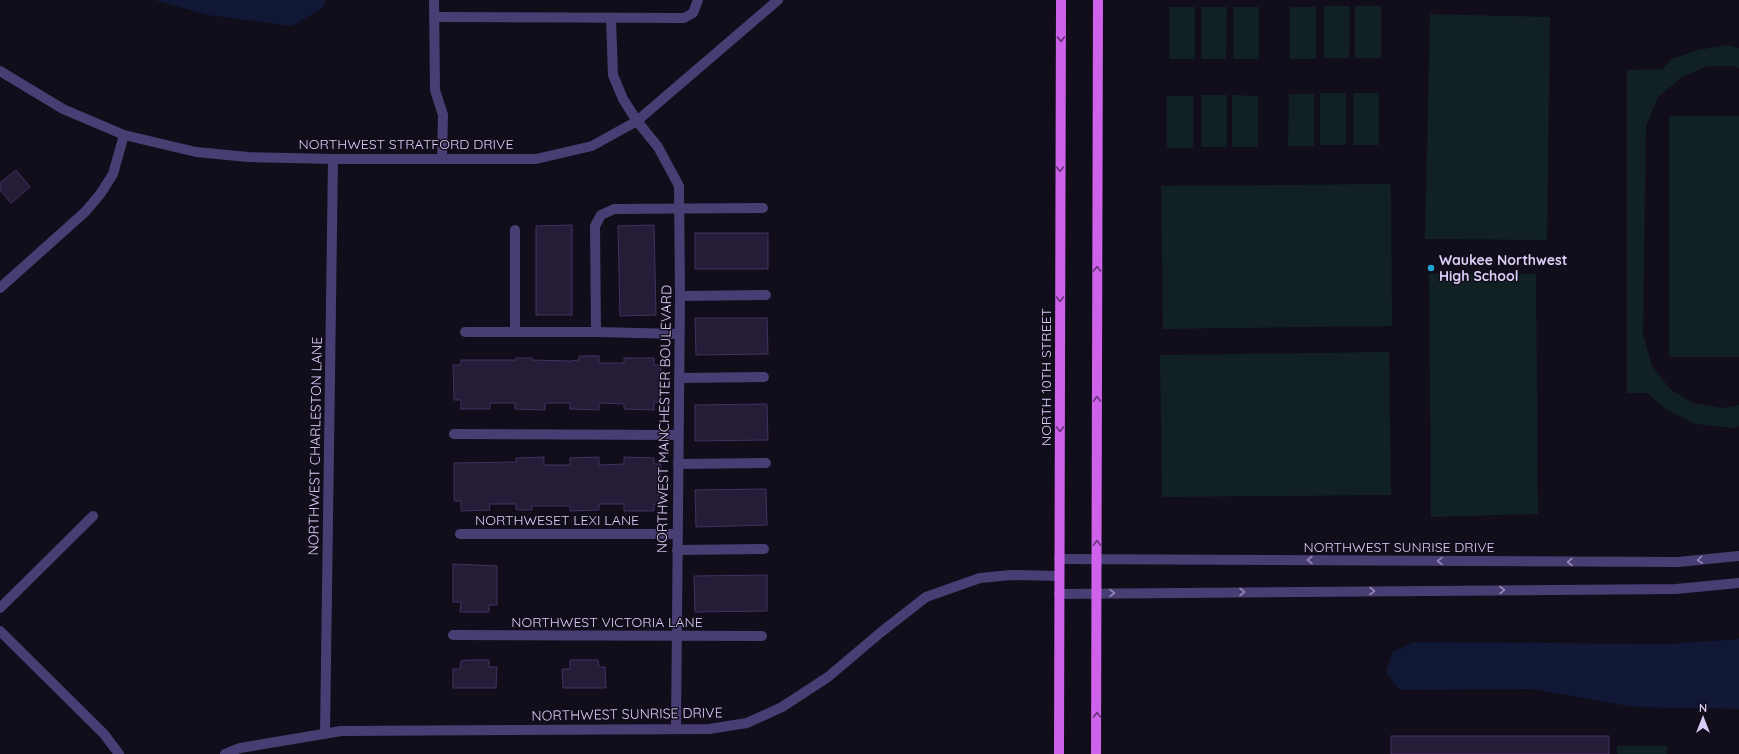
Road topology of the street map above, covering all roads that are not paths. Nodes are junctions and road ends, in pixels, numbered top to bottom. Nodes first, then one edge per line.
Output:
1 (434, 0) edge
2 (698, 0) edge
3 (778, 0) edge
4 (1061, 0) edge
5 (1098, 0) edge
6 (434, 17) junction
7 (611, 18) junction
8 (0, 71) edge
9 (637, 121) junction
10 (124, 135) junction
11 (333, 159) junction
12 (442, 159) junction
13 (763, 208) dead end
14 (680, 210) junction
15 (516, 230) dead end
16 (0, 288) edge
17 (766, 295) dead end
18 (680, 296) junction
19 (465, 332) dead end
20 (515, 332) junction
21 (596, 332) junction
22 (679, 334) junction
23 (764, 377) dead end
24 (679, 378) junction
25 (454, 434) dead end
26 (678, 435) junction
27 (766, 463) dead end
28 (678, 464) junction
29 (93, 516) dead end
30 (460, 534) dead end
31 (678, 534) junction
32 (764, 549) dead end
33 (677, 550) junction
34 (1739, 556) edge
35 (1059, 559) junction
36 (1097, 559) junction
37 (1059, 576) junction
38 (1739, 583) edge
39 (1059, 594) junction
40 (1097, 594) junction
41 (0, 608) edge
42 (0, 632) edge
43 (453, 635) dead end
44 (676, 636) junction
45 (762, 636) dead end
46 (676, 729) junction
47 (325, 734) junction
48 (119, 754) edge
49 (225, 754) edge
50 (1059, 754) edge
51 (1096, 754) edge

1 - 6 street
2 - 7 street
3 - 9 street, NORTHWEST STRATFORD DRIVE
4 -> 35 main road, NORTH 10TH STREET
36 -> 5 main road
6 - 7 street
6 - 12 street
7 - 9 street, NORTHWEST MANCHESTER BOULEVARD
8 - 10 street, NORTHWEST STRATFORD DRIVE
9 - 12 street, NORTHWEST STRATFORD DRIVE
9 - 14 street, NORTHWEST MANCHESTER BOULEVARD
10 - 11 street, NORTHWEST STRATFORD DRIVE
10 - 16 street
11 - 12 street, NORTHWEST STRATFORD DRIVE
11 - 47 street, NORTHWEST CHARLESTON LANE
13 - 14 street
14 - 18 street, NORTHWEST MANCHESTER BOULEVARD
14 - 21 street
15 - 20 street
17 - 18 street
18 - 22 street, NORTHWEST MANCHESTER BOULEVARD
19 - 20 street
20 - 21 street
21 - 22 street
22 - 24 street, NORTHWEST MANCHESTER BOULEVARD
23 - 24 street
24 - 26 street, NORTHWEST MANCHESTER BOULEVARD
25 - 26 street
26 - 28 street, NORTHWEST MANCHESTER BOULEVARD
27 - 28 street
28 - 31 street, NORTHWEST MANCHESTER BOULEVARD
29 - 41 street
30 - 31 street, NORTHWESET LEXI LANE
31 - 33 street, NORTHWEST MANCHESTER BOULEVARD
32 - 33 street
33 - 44 street, NORTHWEST MANCHESTER BOULEVARD
34 -> 36 street, NORTHWEST SUNRISE DRIVE
35 - 36 street, NORTHWEST SUNRISE DRIVE
35 - 37 main road, NORTH 10TH STREET
36 - 40 main road
37 - 39 main road, NORTH 10TH STREET
37 - 46 street, NORTHWEST SUNRISE DRIVE
40 -> 38 street
39 - 40 street
39 - 50 main road, NORTH 10TH STREET
51 -> 40 main road
42 - 48 street
43 - 44 street, NORTHWEST VICTORIA LANE
44 - 45 street, NORTHWEST VICTORIA LANE
44 - 46 street, NORTHWEST MANCHESTER BOULEVARD
46 - 47 street, NORTHWEST SUNRISE DRIVE
47 - 49 street, NORTHWEST SUNRISE DRIVE

